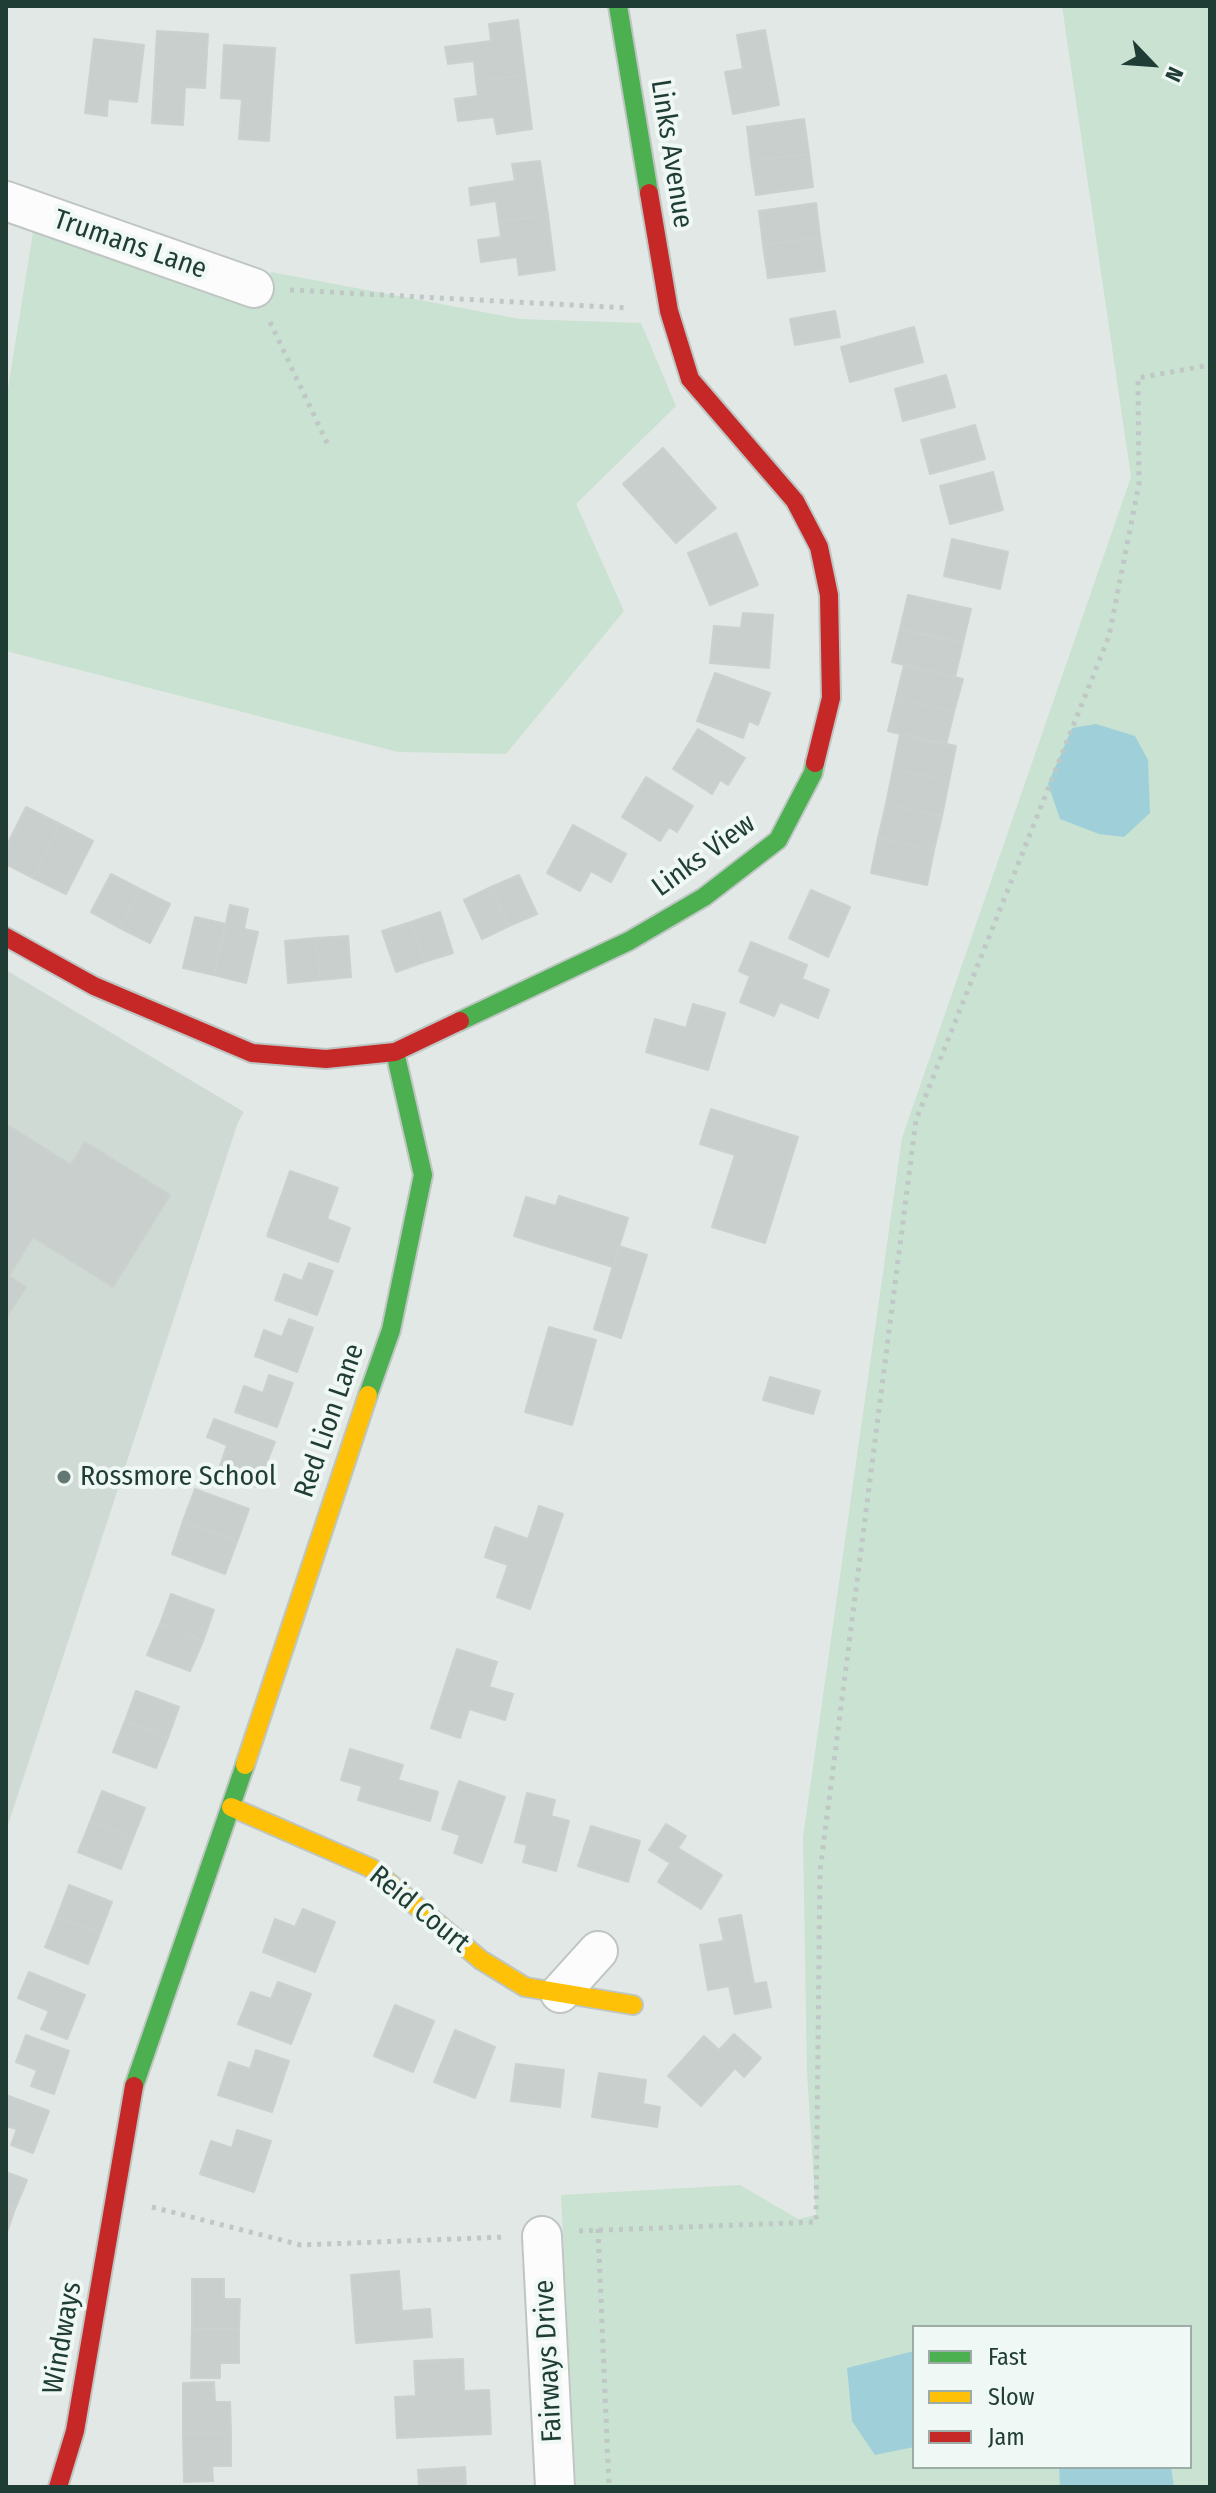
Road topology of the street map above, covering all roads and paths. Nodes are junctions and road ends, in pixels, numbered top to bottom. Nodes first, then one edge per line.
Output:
1 (618, 6) edge
2 (6, 201) edge
3 (254, 288) junction
4 (669, 311) junction
5 (1210, 365) edge
6 (329, 447) dead end
7 (6, 937) edge
8 (395, 1052) junction
9 (231, 1807) junction
10 (598, 1951) dead end
11 (560, 1993) junction
12 (633, 2005) dead end
13 (116, 2198) junction
14 (598, 2229) junction
15 (542, 2236) junction
16 (58, 2487) edge
17 (555, 2487) edge
18 (609, 2487) edge

1 - 4 street, Links Avenue
2 - 3 street, Trumans Lane
3 - 4 path
3 - 6 path
4 - 8 street, Links View
5 - 14 path
7 - 8 street
8 - 9 street, Red Lion Lane
9 - 11 street, Reid Court
9 - 13 street, Red Lion Lane
10 - 11 street
11 - 12 street, Reid Court
13 - 15 path
13 - 16 street, Windways
14 - 15 path
14 - 18 path
15 - 17 street, Fairways Drive

